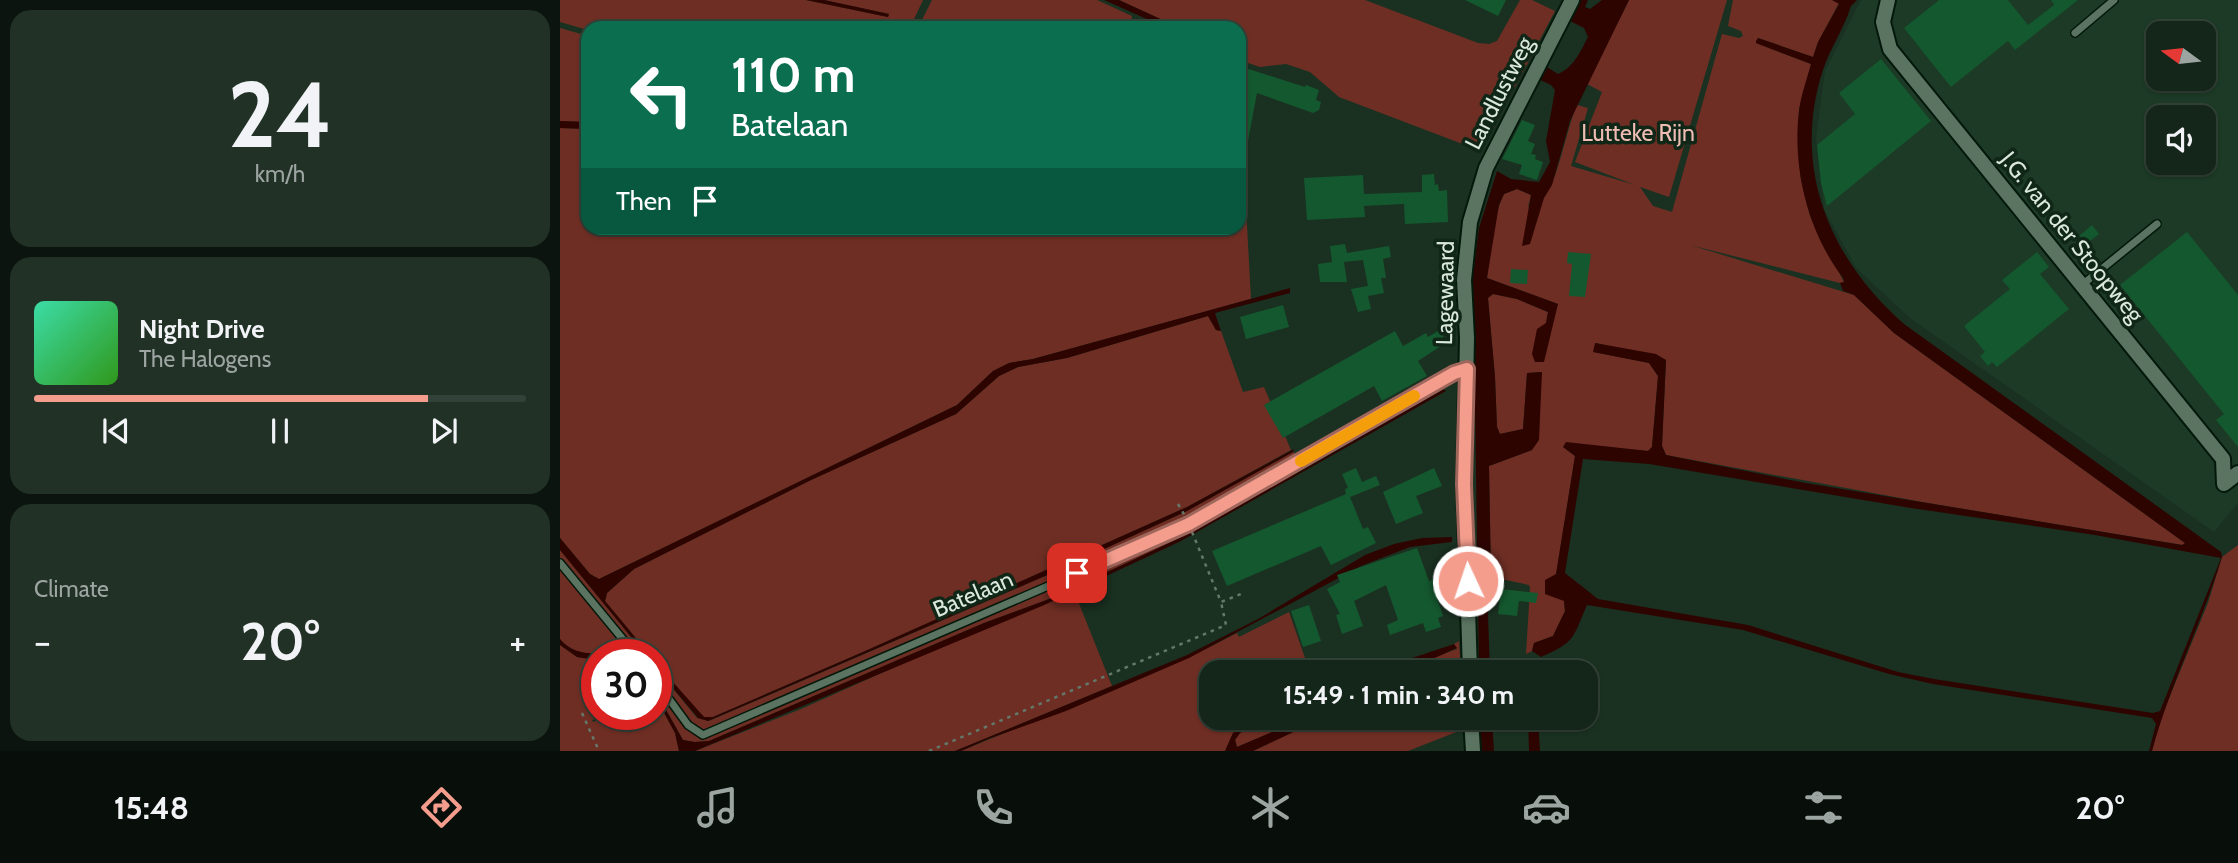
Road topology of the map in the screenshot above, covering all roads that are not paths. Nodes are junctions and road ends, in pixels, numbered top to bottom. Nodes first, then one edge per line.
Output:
1 (1572, 0) edge
2 (1888, 0) edge
3 (2115, 0) edge
4 (2075, 33) dead end
5 (1486, 168) joint
6 (2157, 225) dead end
7 (2082, 285) junction
8 (1467, 369) junction
9 (1292, 466) joint
10 (2238, 473) edge
11 (560, 563) edge
12 (623, 639) edge
13 (1470, 660) edge
14 (672, 703) edge
15 (1472, 730) edge
16 (1473, 751) edge

1 - 5 street, Landlustweg
2 - 7 street, J.G. van der Stoopweg
3 - 4 lane
5 - 8 street, Lagewaard
6 - 7 lane
7 - 10 street, J.G. van der Stoopweg
8 - 9 street, Batelaan
8 - 13 street, Lagewaard
9 - 14 lane, Batelaan
11 - 12 lane
15 - 16 street

